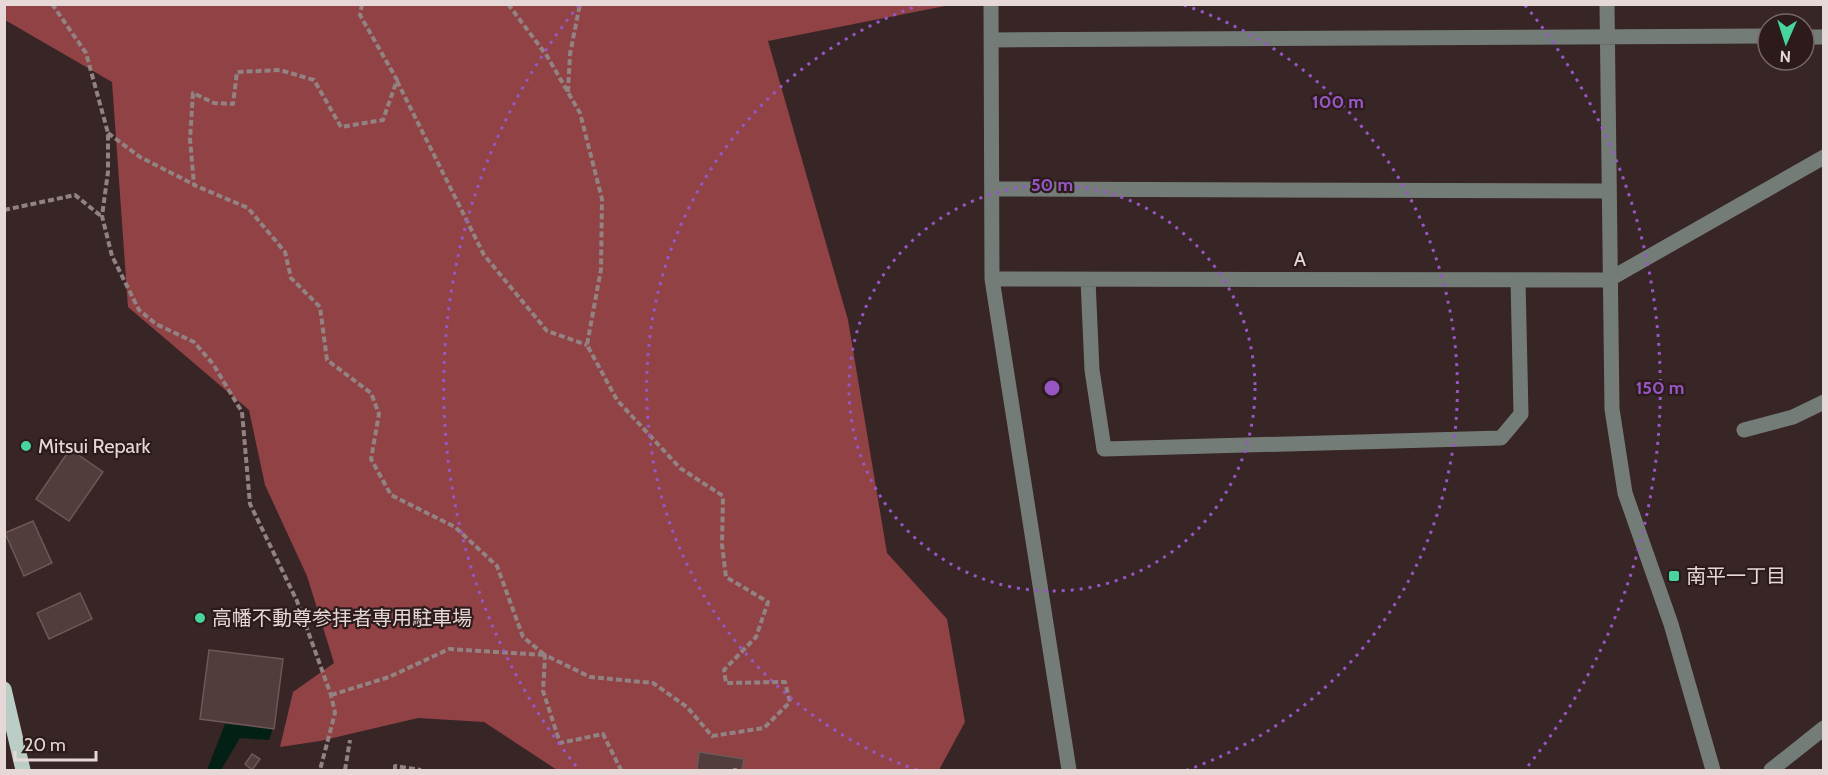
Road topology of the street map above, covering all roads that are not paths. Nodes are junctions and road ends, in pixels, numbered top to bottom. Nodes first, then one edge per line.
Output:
1 (991, 4) edge
2 (1607, 4) edge
3 (1607, 36) junction
4 (1756, 36) edge
5 (991, 40) junction
6 (1824, 157) edge
7 (992, 189) junction
8 (1608, 191) junction
9 (992, 279) junction
10 (1088, 280) junction
11 (1518, 280) junction
12 (1608, 280) junction
13 (1824, 402) edge
14 (1744, 430) dead end
15 (4, 688) edge
16 (1824, 728) edge
17 (23, 771) edge
18 (1069, 771) edge
19 (1713, 771) edge
20 (1771, 771) edge

1 - 5 street
2 - 3 street
3 - 4 street
3 - 5 street
3 - 8 street
5 - 7 street
6 - 12 street
7 - 8 street
7 - 9 street
8 - 12 street
9 - 10 street, A
9 - 18 street
10 - 11 street, A
10 - 11 street
11 - 12 street, A
12 - 19 street
13 - 14 street
15 - 17 main road
16 - 20 street

